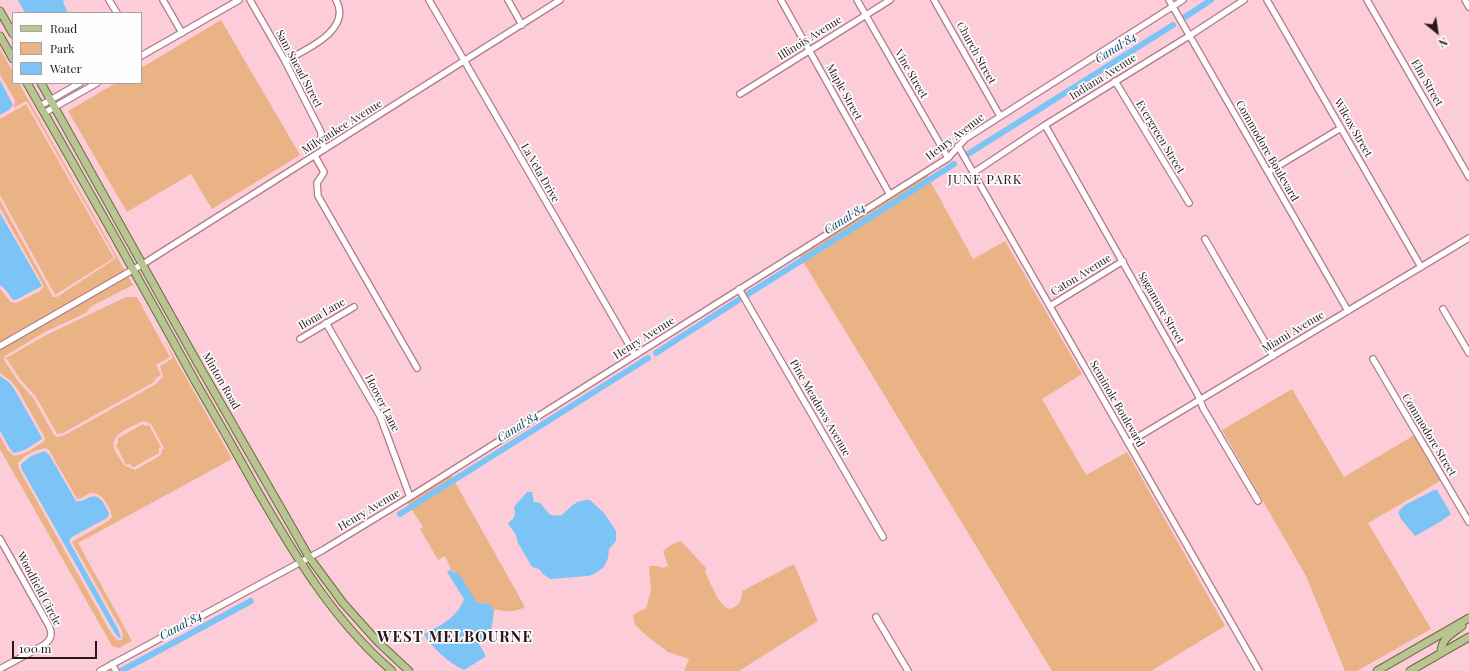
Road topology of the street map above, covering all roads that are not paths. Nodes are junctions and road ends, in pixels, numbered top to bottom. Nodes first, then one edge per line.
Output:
1 (109, 0) edge
2 (163, 0) edge
3 (239, 0) edge
4 (250, 0) edge
5 (336, 0) edge
6 (429, 0) edge
7 (508, 0) edge
8 (560, 0) edge
9 (781, 0) edge
10 (857, 0) edge
11 (890, 0) edge
12 (934, 0) edge
13 (1169, 0) edge
14 (1183, 0) edge
15 (1244, 0) edge
16 (1267, 0) edge
17 (1367, 0) edge
18 (1465, 0) edge
19 (1172, 7) junction
20 (1469, 8) edge
21 (0, 11) edge
22 (116, 12) edge
23 (866, 15) junction
24 (522, 25) junction
25 (12, 32) edge
26 (182, 33) junction
27 (0, 36) edge
28 (1189, 36) junction
29 (809, 50) junction
30 (142, 54) edge
31 (12, 57) edge
32 (285, 61) junction
33 (464, 61) junction
34 (1115, 81) junction
35 (28, 84) edge
36 (42, 84) edge
37 (78, 84) edge
38 (95, 84) edge
39 (81, 92) junction
40 (740, 94) dead end
41 (50, 100) junction
42 (40, 106) junction
43 (55, 108) junction
44 (44, 113) junction
45 (1000, 116) junction
46 (1045, 125) junction
47 (1341, 128) junction
48 (958, 146) junction
49 (325, 149) junction
50 (315, 156) junction
51 (948, 158) junction
52 (1268, 172) junction
53 (973, 173) junction
54 (1469, 177) edge
55 (889, 193) junction
56 (1189, 203) dead end
57 (1469, 238) edge
58 (1205, 239) dead end
59 (1123, 262) junction
60 (143, 264) junction
61 (1421, 267) junction
62 (134, 269) junction
63 (740, 289) junction
64 (1050, 306) junction
65 (354, 307) dead end
66 (1443, 308) dead end
67 (1348, 311) junction
68 (326, 323) junction
69 (300, 339) dead end
70 (0, 346) edge
71 (1469, 353) edge
72 (635, 355) junction
73 (1273, 356) junction
74 (1372, 359) dead end
75 (417, 368) dead end
76 (1200, 401) junction
77 (1128, 444) junction
78 (410, 497) junction
79 (1258, 501) dead end
80 (1469, 522) edge
81 (882, 537) dead end
82 (0, 539) edge
83 (309, 557) junction
84 (300, 562) junction
85 (876, 617) dead end
86 (1469, 618) edge
87 (1469, 621) edge
88 (1469, 637) edge
89 (1441, 653) junction
90 (112, 664) junction
91 (0, 669) edge
92 (100, 671) edge
93 (116, 671) edge
94 (392, 671) edge
95 (409, 671) edge
96 (908, 671) edge
97 (1259, 671) edge
98 (1377, 671) edge
99 (1410, 671) edge

1 - 22 street
2 - 26 street
3 - 26 street
4 - 32 street, Sam Snead Street
5 - 32 street
6 - 33 street, La Veta Drive
7 - 24 street
8 - 24 street, Milwaukee Avenue
9 - 29 street, Maple Street
10 - 23 street, Vine Street
11 - 23 street, Illinois Avenue
12 - 45 street, Church Street
13 - 19 street, Commodore Boulevard
14 - 19 street, Henry Avenue
15 - 28 street, Indiana Avenue
16 - 47 street, Wilcox Street
17 - 54 street, Elm Street
18 - 20 street
19 - 28 street, Commodore Boulevard
19 - 45 street, Henry Avenue
21 - 25 main road
23 - 29 street, Illinois Avenue
23 - 51 street, Vine Street
24 - 33 street, Milwaukee Avenue
26 - 30 street
27 - 31 main road
28 - 34 street, Indiana Avenue
28 - 52 street, Commodore Boulevard
29 - 40 street, Illinois Avenue
29 - 55 street, Maple Street
32 - 49 street, Sam Snead Street
33 - 49 street, Milwaukee Avenue
33 - 72 street, La Veta Drive
34 - 46 street, Indiana Avenue
34 - 56 street, Evergreen Street
35 - 42 main road, Minton Road
36 - 41 main road, Minton Road
37 - 39 street
37 - 41 street
38 - 39 street
39 - 43 street
41 - 42 street
41 - 43 main road, Minton Road
42 - 44 main road, Minton Road
43 - 44 street
43 - 60 main road, Minton Road
44 - 62 main road, Minton Road
45 - 48 street, Henry Avenue
46 - 53 street, Indiana Avenue
46 - 59 street, Sagamore Street
47 - 52 street
47 - 61 street, Wilcox Street
48 - 51 street, Henry Avenue
48 - 53 street, Seminole Boulevard
49 - 50 street, Milwaukee Avenue
50 - 60 street, Milwaukee Avenue
50 - 75 street
51 - 55 street, Henry Avenue
52 - 67 street, Commodore Boulevard
53 - 64 street, Seminole Boulevard
55 - 63 street, Henry Avenue
57 - 61 street, Miami Avenue
58 - 73 street
59 - 64 street, Caton Avenue
59 - 76 street, Sagamore Street
60 - 62 street, Milwaukee Avenue
60 - 83 main road, Minton Road
61 - 67 street, Miami Avenue
62 - 70 street, Milwaukee Avenue
62 - 84 main road, Minton Road
63 - 72 street, Henry Avenue
63 - 81 street, Pine Meadows Avenue
64 - 77 street, Seminole Boulevard
65 - 68 street, Ilona Lane
66 - 71 street
67 - 73 street, Miami Avenue
68 - 69 street, Ilona Lane
68 - 78 street, Hoover Lane
72 - 78 street, Henry Avenue
73 - 76 street, Miami Avenue
74 - 80 street, Commodore Street
76 - 77 street, Miami Avenue
76 - 79 street, Sagamore Street
77 - 97 street, Seminole Boulevard
78 - 83 street, Henry Avenue
82 - 91 street, Woodfield Circle
83 - 84 street, Henry Avenue
83 - 95 main road, Minton Road
84 - 90 street, Henry Avenue
84 - 94 main road, Minton Road
85 - 96 street
86 - 98 main road
87 - 89 main road
88 - 89 main road
89 - 99 main road
90 - 92 street, Henry Avenue
90 - 93 street

